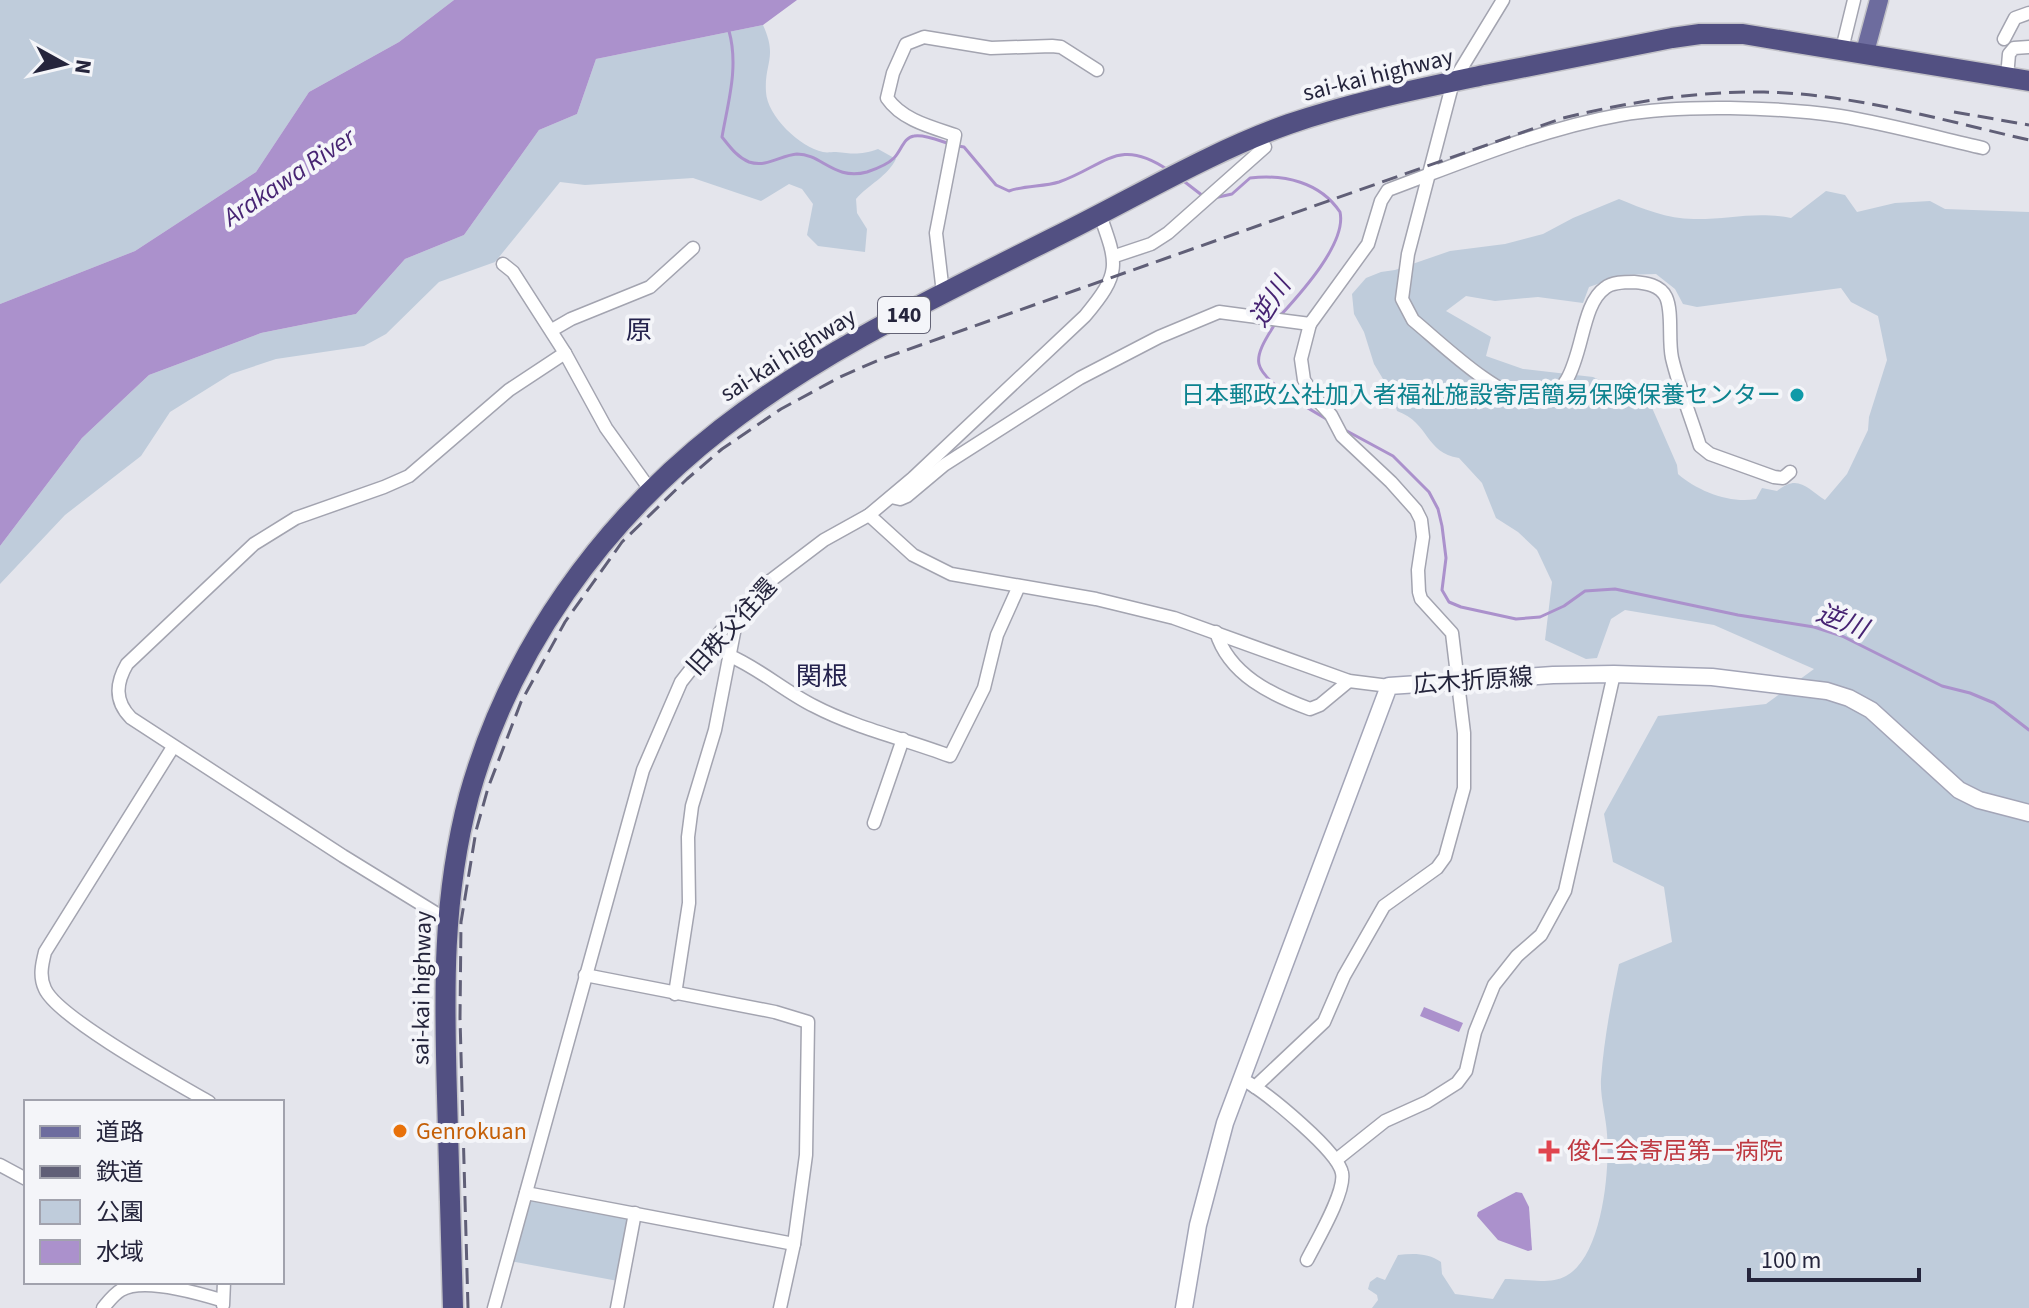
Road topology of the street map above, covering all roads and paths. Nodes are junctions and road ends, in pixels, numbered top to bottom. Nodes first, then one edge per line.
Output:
1 (1503, 0) edge
2 (1854, 0) edge
3 (1879, 0) edge
4 (2029, 13) edge
5 (2004, 39) dead end
6 (2029, 47) edge
7 (1842, 49) junction
8 (1865, 52) junction
9 (1097, 70) dead end
10 (2007, 77) junction
11 (2029, 81) edge
12 (1453, 82) junction
13 (1265, 147) dead end
14 (1983, 148) dead end
15 (1430, 175) junction
16 (1100, 215) junction
17 (693, 248) dead end
18 (1115, 256) junction
19 (503, 264) dead end
20 (943, 293) junction
21 (1310, 324) junction
22 (552, 330) junction
23 (565, 353) junction
24 (1790, 472) dead end
25 (651, 491) junction
26 (891, 497) junction
27 (869, 515) junction
28 (1019, 586) junction
29 (737, 614) junction
30 (1216, 632) junction
31 (728, 655) junction
32 (1614, 674) junction
33 (1349, 681) junction
34 (1457, 683) junction
35 (1389, 686) junction
36 (903, 739) junction
37 (173, 747) junction
38 (2029, 813) edge
39 (874, 823) dead end
40 (447, 920) junction
41 (585, 975) junction
42 (675, 994) junction
43 (1248, 1083) junction
44 (206, 1100) edge
45 (1336, 1160) junction
46 (0, 1165) edge
47 (24, 1178) edge
48 (526, 1193) junction
49 (635, 1213) junction
50 (794, 1244) junction
51 (1307, 1260) dead end
52 (224, 1284) edge
53 (223, 1304) edge
54 (103, 1308) edge
55 (453, 1308) edge
56 (494, 1308) edge
57 (617, 1308) edge
58 (780, 1308) edge
59 (1184, 1308) edge

1 - 12 street
2 - 7 street
3 - 8 main road
4 - 5 street
6 - 10 street
7 - 8 highway, sai-kai highway / 140
7 - 12 highway, sai-kai highway / 140
8 - 10 highway, sai-kai highway / 140
9 - 20 street
10 - 11 highway, sai-kai highway / 140
12 - 15 street
12 - 16 highway, sai-kai highway / 140
13 - 18 street
14 - 15 street
15 - 21 street
15 - 24 street
16 - 18 street
16 - 20 highway, sai-kai highway / 140
17 - 22 street
18 - 26 street, 旧秩父往還
19 - 22 street
20 - 25 highway, sai-kai highway / 140
21 - 26 street
21 - 34 street
22 - 23 street
23 - 25 street
23 - 37 street
25 - 40 highway, sai-kai highway / 140
26 - 27 street, 旧秩父往還
27 - 28 street
27 - 29 street, 旧秩父往還
28 - 30 street
28 - 36 street
29 - 31 street
29 - 41 street, 旧秩父往還
30 - 33 street
30 - 33 street
31 - 36 street
31 - 42 street
32 - 34 main road, 広木折原線
32 - 38 main road, 広木折原線
32 - 45 street
33 - 35 street
34 - 35 main road, 広木折原線
34 - 43 street
35 - 43 main road, 広木折原線
36 - 39 street
37 - 40 street
37 - 44 street
40 - 55 highway, sai-kai highway / 140
41 - 42 street
41 - 48 street, 旧秩父往還
42 - 50 street
43 - 45 street
43 - 59 main road, 広木折原線
45 - 51 street
46 - 47 street
48 - 49 street
48 - 56 street, 旧秩父往還
49 - 50 street
49 - 57 street
50 - 58 street
52 - 53 street
53 - 54 street

